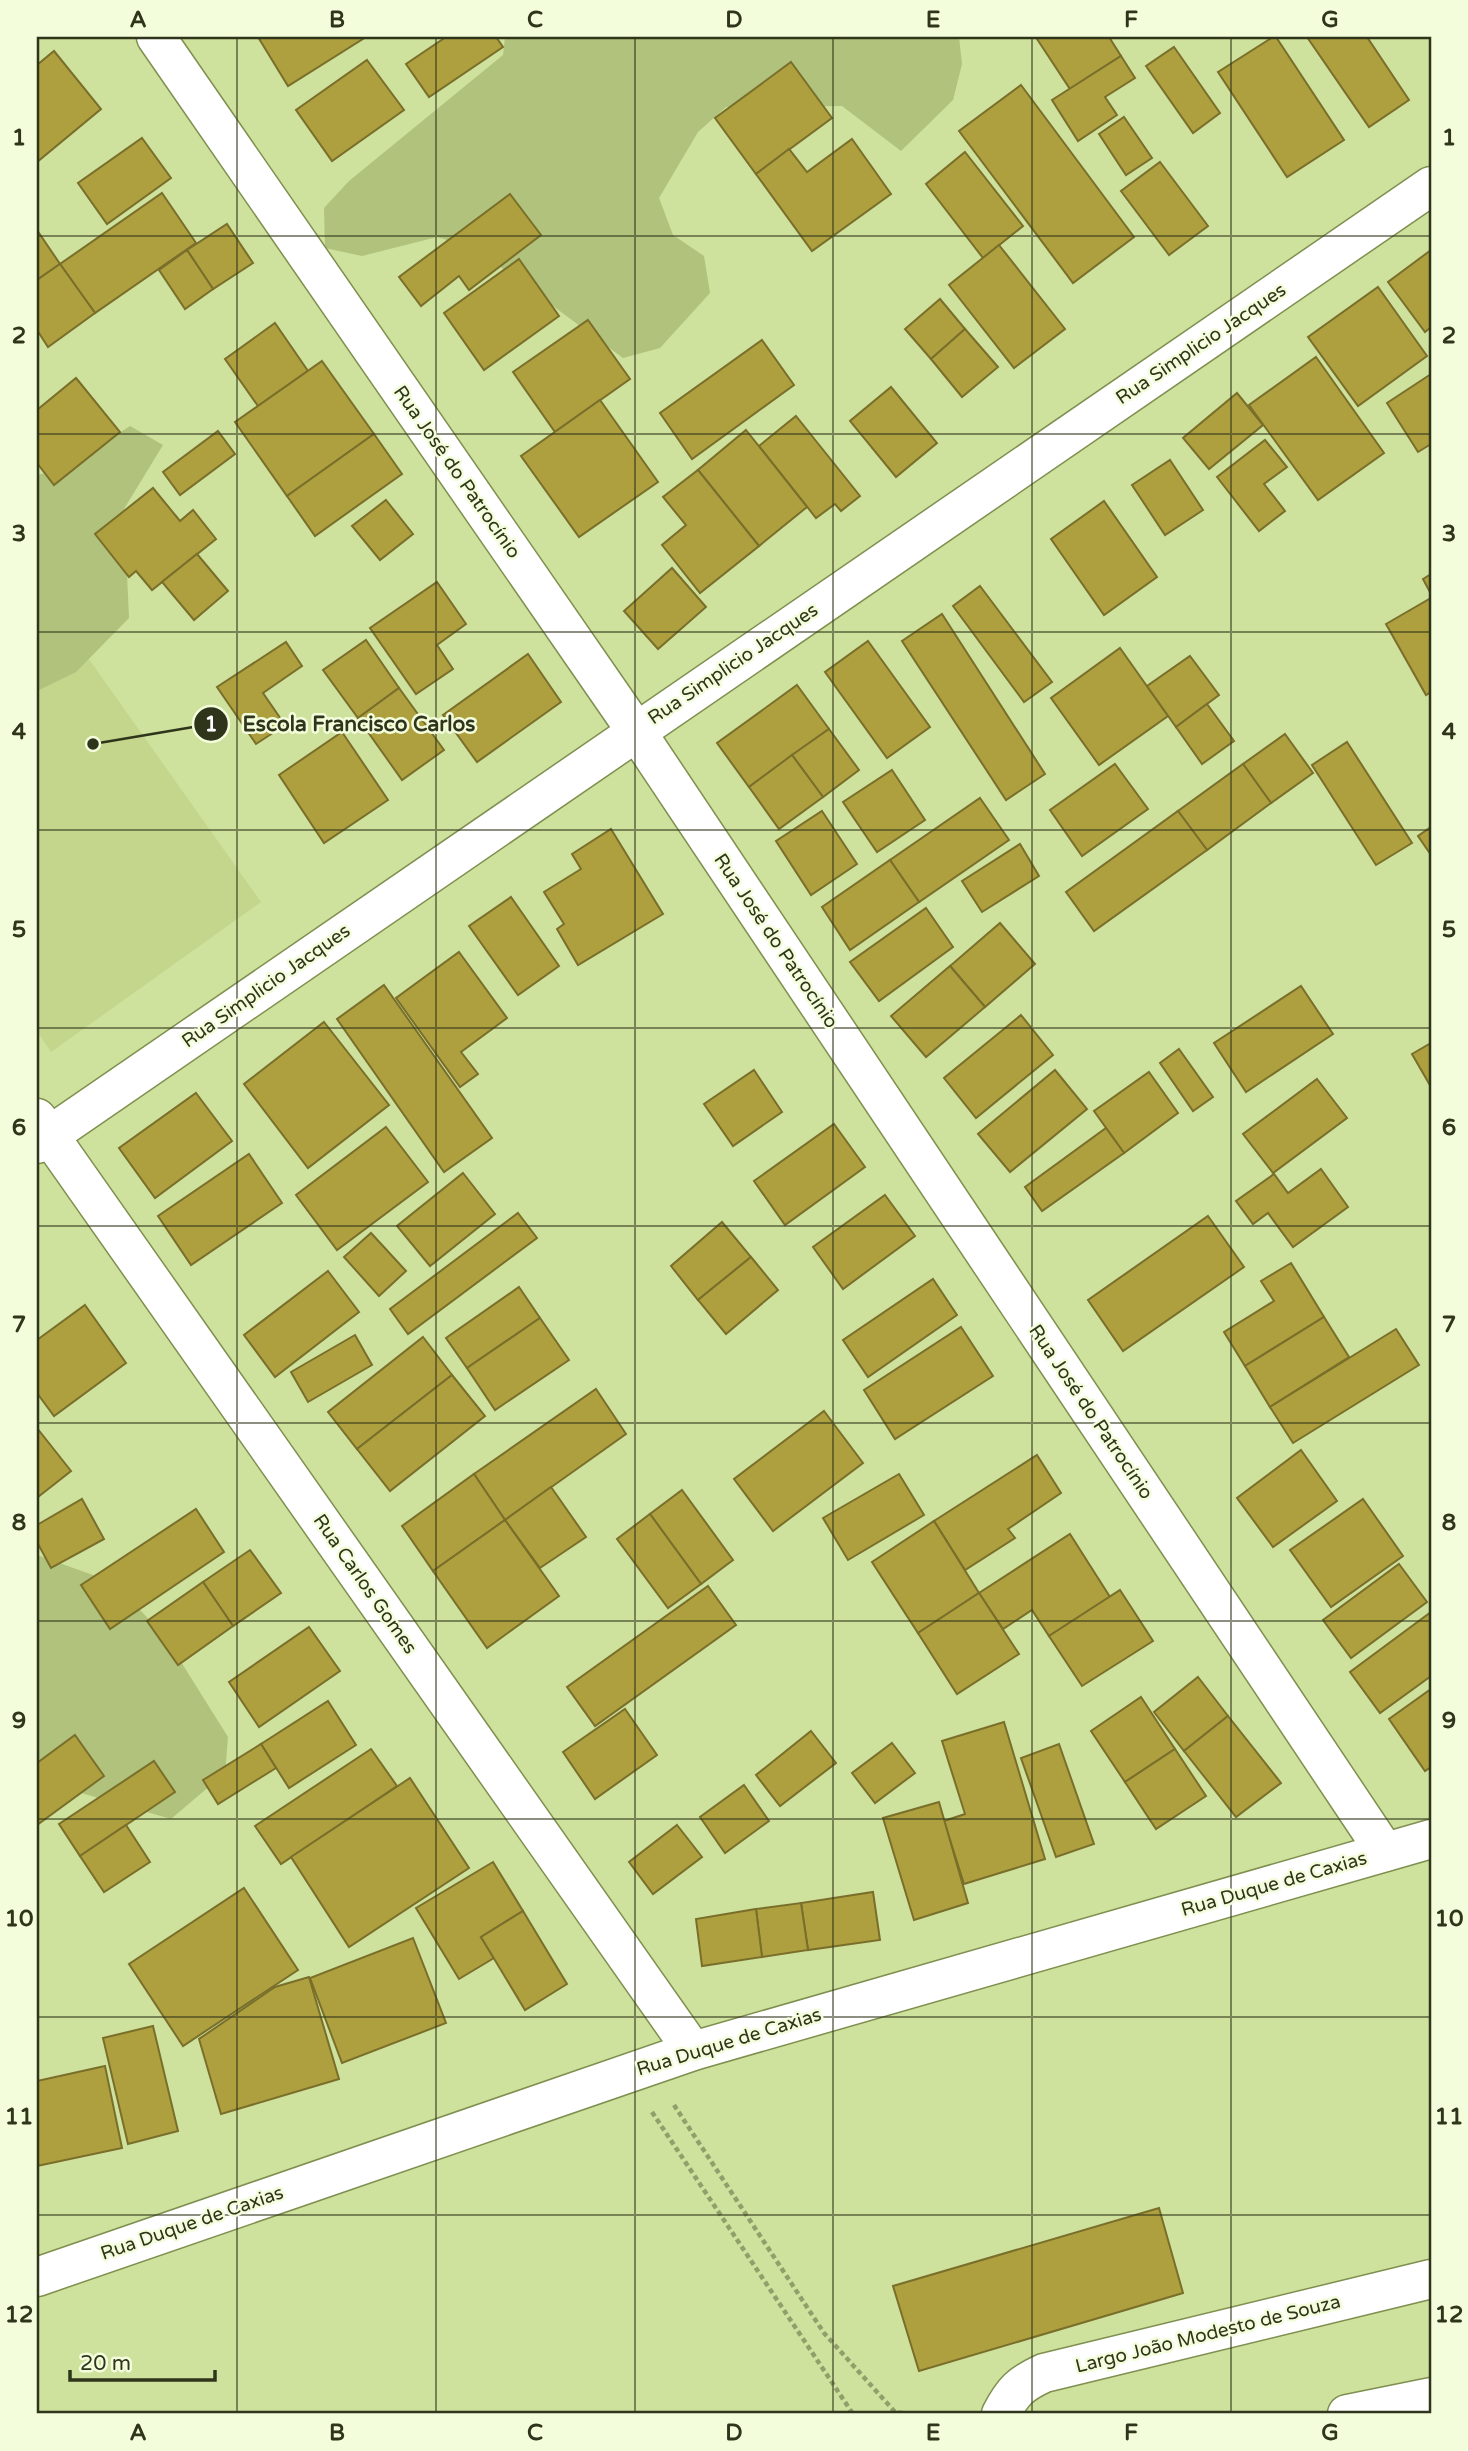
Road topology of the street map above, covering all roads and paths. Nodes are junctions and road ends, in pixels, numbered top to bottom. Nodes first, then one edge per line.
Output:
1 (156, 37) edge
2 (1431, 186) edge
3 (636, 731) junction
4 (41, 1132) edge
5 (1431, 1839) edge
6 (1385, 1852) junction
7 (693, 2051) junction
8 (647, 2084) junction
9 (37, 2277) edge
10 (1431, 2279) edge
11 (1431, 2397) edge
12 (853, 2414) edge
13 (910, 2414) edge
14 (1001, 2414) edge
15 (1347, 2414) edge

1 - 3 street, Rua José do Patrocínio
2 - 3 street, Rua Simplicio Jacques
3 - 4 street, Rua Simplicio Jacques
3 - 6 street, Rua José do Patrocínio
4 - 7 street, Rua Carlos Gomes
5 - 6 street, Rua Duque de Caxias
6 - 7 street, Rua Duque de Caxias
7 - 8 street, Rua Duque de Caxias
8 - 9 street, Rua Duque de Caxias
8 - 12 path
8 - 13 path
10 - 14 street, Largo João Modesto de Souza
11 - 15 street

